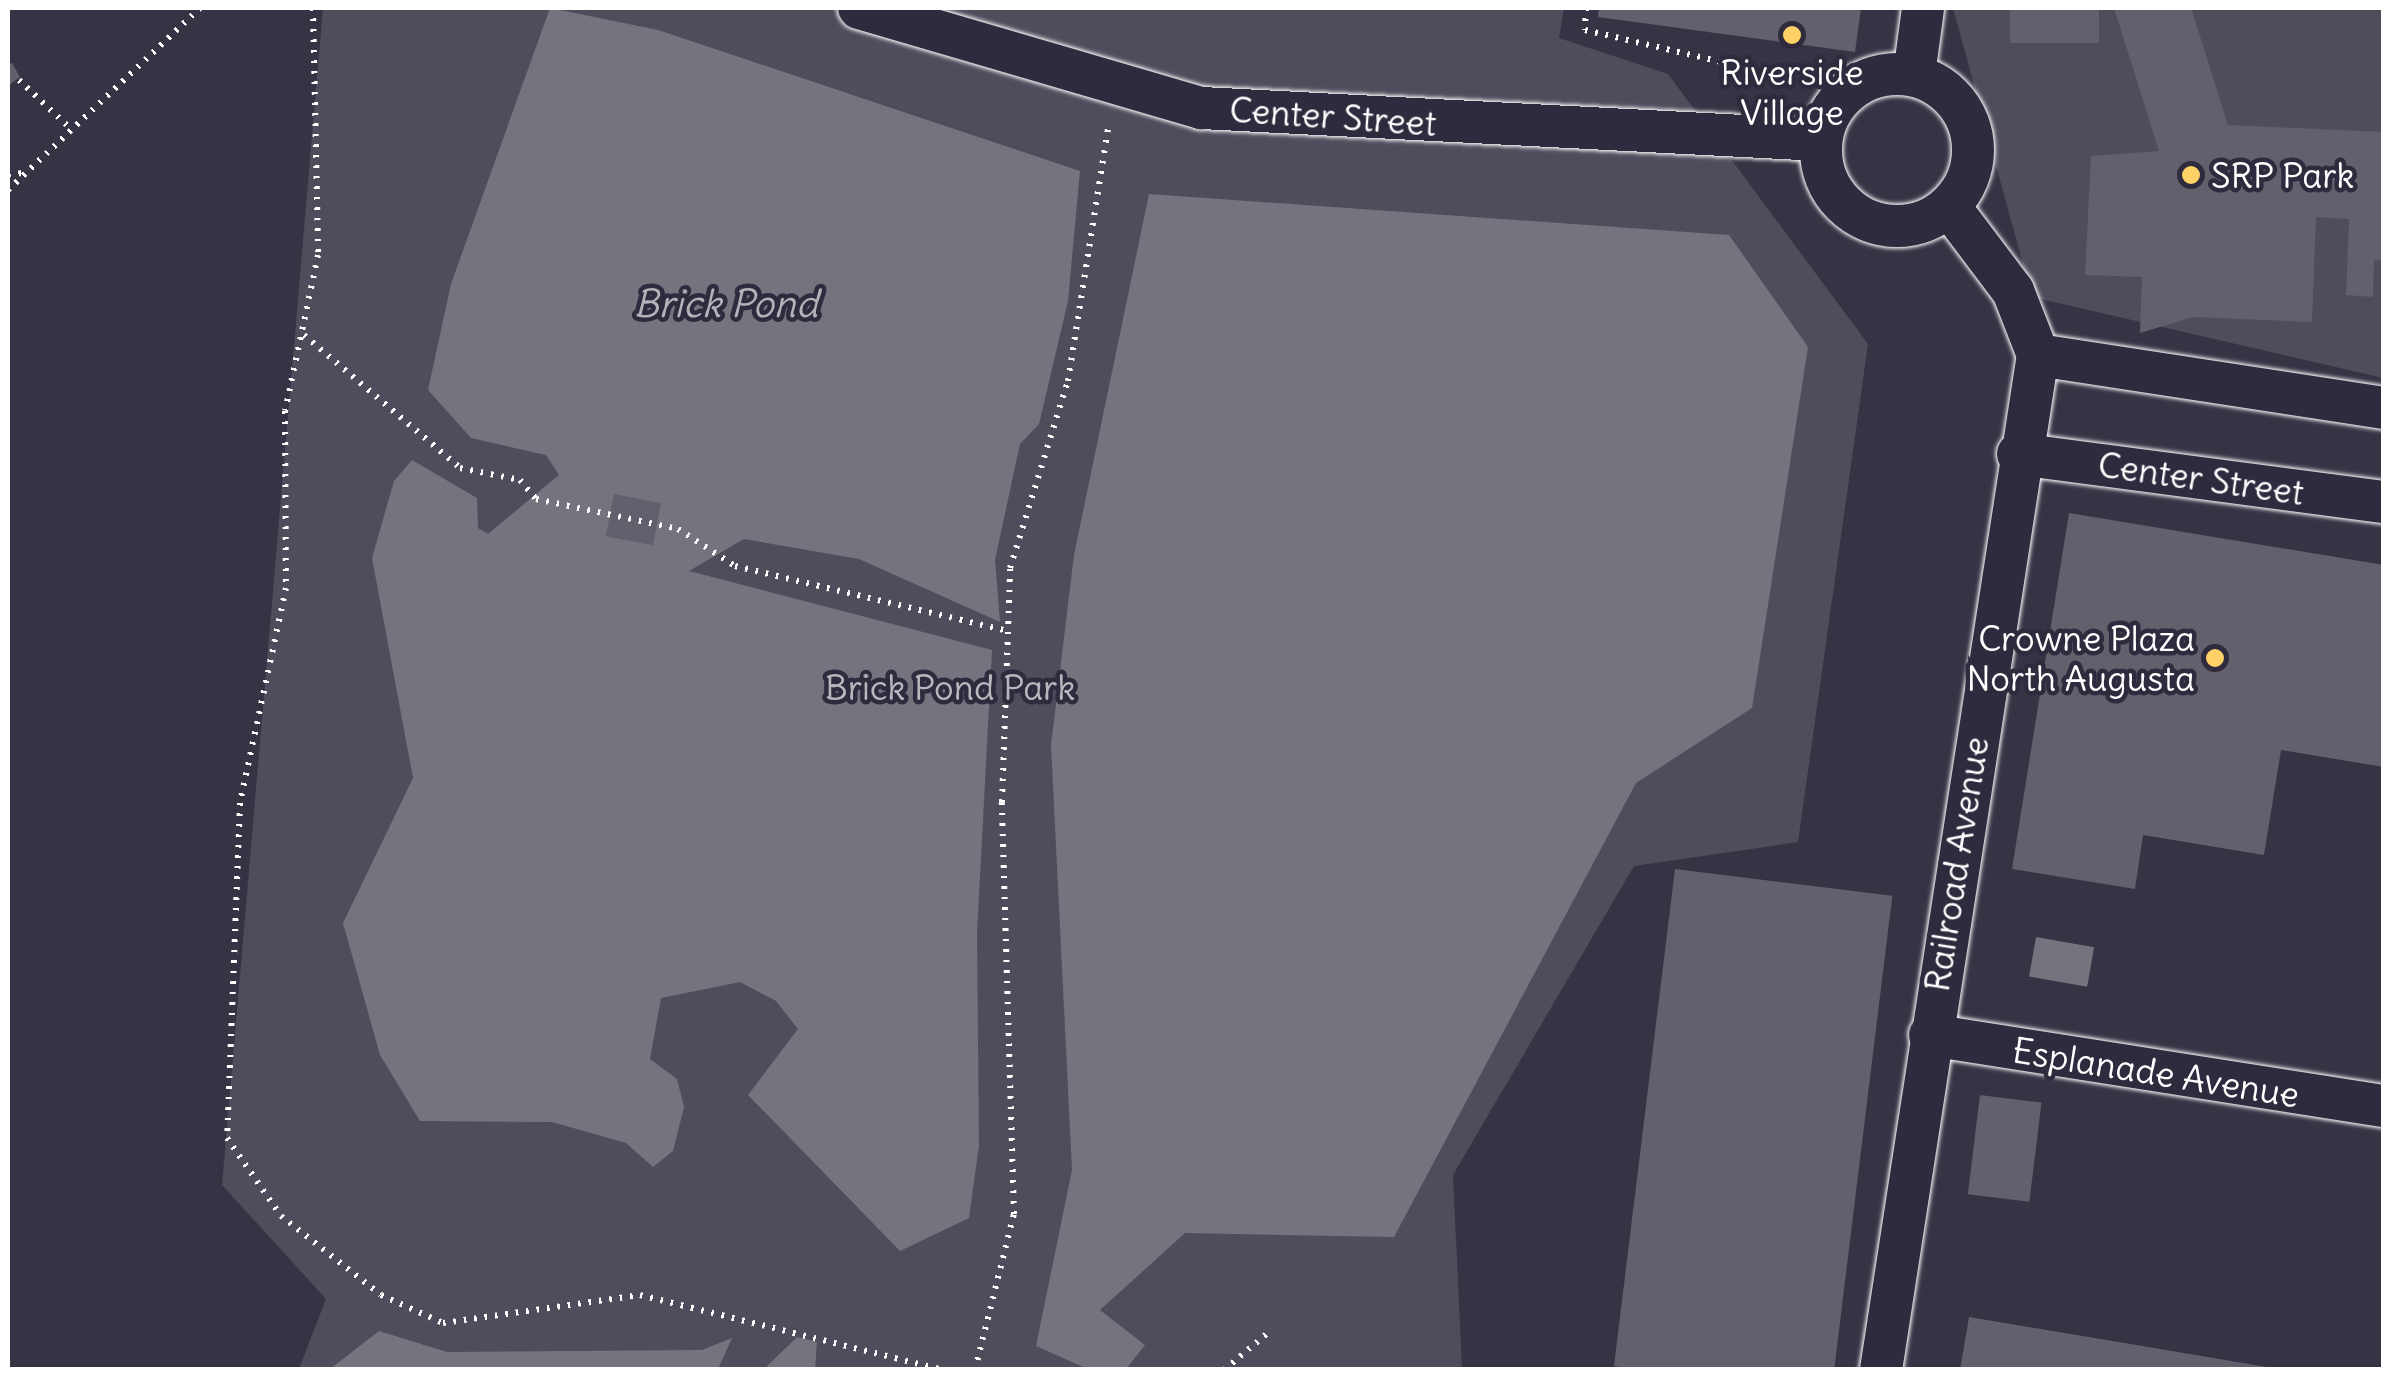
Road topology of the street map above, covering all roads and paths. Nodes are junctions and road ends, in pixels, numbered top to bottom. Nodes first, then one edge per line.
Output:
1 (200, 8) edge
2 (313, 8) edge
3 (859, 8) edge
4 (1586, 8) edge
5 (1924, 8) edge
6 (1914, 75) junction
7 (19, 80) dead end
8 (1724, 91) dead end
9 (1110, 113) dead end
10 (72, 130) junction
11 (1821, 140) junction
12 (8, 174) edge
13 (25, 174) junction
14 (8, 190) edge
15 (1949, 206) junction
16 (304, 335) junction
17 (2038, 354) junction
18 (2384, 408) edge
19 (2018, 454) junction
20 (2384, 502) edge
21 (1008, 631) junction
22 (1930, 1035) junction
23 (2384, 1106) edge
24 (1270, 1331) dead end
25 (942, 1370) edge
26 (975, 1370) edge
27 (1224, 1370) edge
28 (1881, 1370) edge

1 - 10 path
2 - 16 path
3 - 11 street, Center Street
4 - 8 path
5 - 6 street
6 - 11 street
6 - 15 street
7 - 10 path
9 - 21 path
10 - 13 path
11 - 15 street
12 - 13 path
13 - 14 path
15 - 17 street
16 - 21 path
16 - 25 path
17 - 18 street
17 - 19 street, Railroad Avenue
19 - 20 street, Center Street
19 - 22 street, Railroad Avenue
21 - 26 path
22 - 23 street, Esplanade Avenue
22 - 28 street, Railroad Avenue
24 - 27 path

